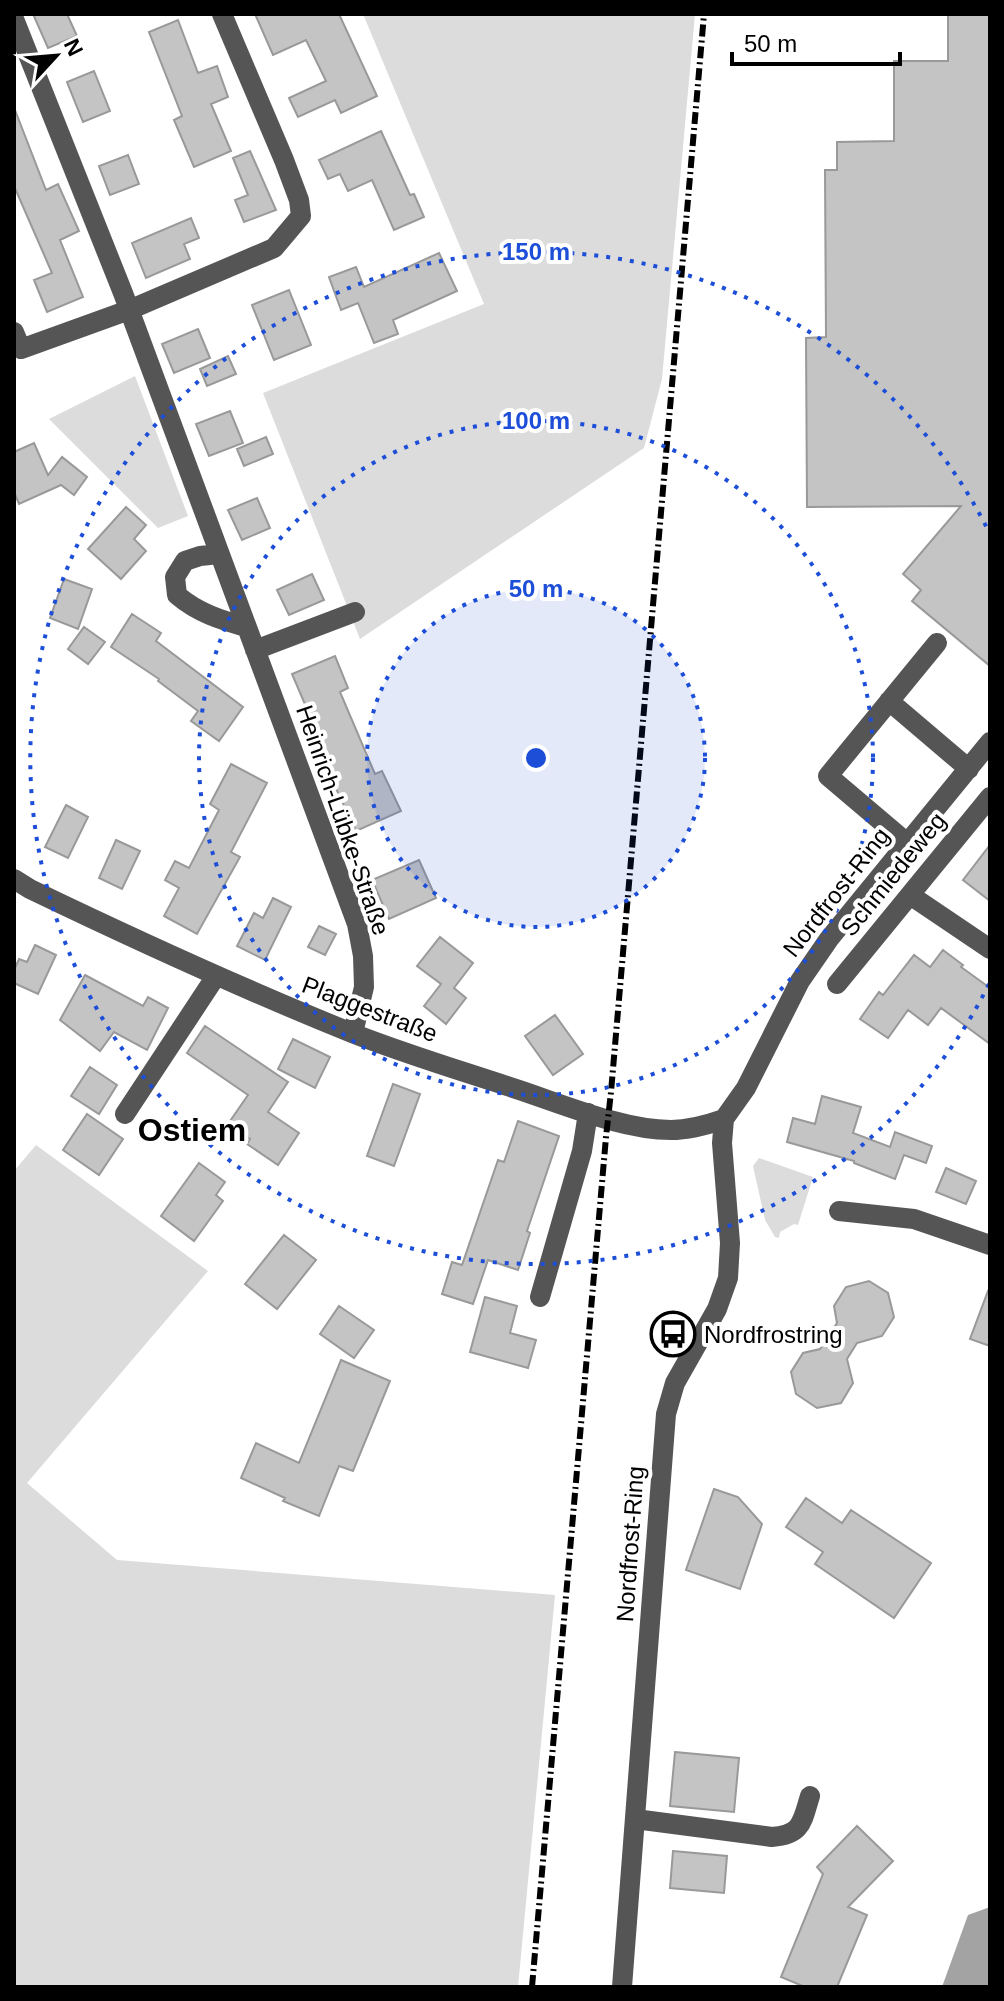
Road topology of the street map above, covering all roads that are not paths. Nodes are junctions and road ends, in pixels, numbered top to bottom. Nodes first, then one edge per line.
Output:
1 (222, 14) edge
2 (14, 19) edge
3 (129, 310) junction
4 (16, 346) edge
5 (219, 554) junction
6 (355, 612) dead end
7 (246, 627) junction
8 (937, 643) dead end
9 (255, 650) junction
10 (889, 701) junction
11 (990, 742) edge
12 (969, 769) junction
13 (990, 797) edge
14 (907, 843) junction
15 (14, 879) edge
16 (910, 895) junction
17 (990, 949) edge
18 (216, 976) junction
19 (837, 984) dead end
20 (353, 1033) junction
21 (588, 1113) junction
22 (125, 1114) dead end
23 (724, 1119) junction
24 (839, 1211) dead end
25 (990, 1245) edge
26 (540, 1297) dead end
27 (810, 1796) dead end
28 (635, 1819) junction
29 (622, 1987) edge

1 - 3 street
2 - 3 street, Heinrich-Lübke-Straße
3 - 4 street
3 - 5 street, Heinrich-Lübke-Straße
5 - 7 street, Heinrich-Lübke-Straße
5 - 7 street
6 - 9 street
7 - 9 street, Heinrich-Lübke-Straße
8 - 10 street
9 - 20 street, Heinrich-Lübke-Straße
10 - 12 street
10 - 14 street
11 - 12 street, Nordfrost-Ring
12 - 14 street, Nordfrost-Ring
13 - 16 street, Schmiedeweg
14 - 23 street, Nordfrost-Ring
15 - 18 street, Plaggestraße
16 - 17 street
16 - 19 street, Schmiedeweg
18 - 20 street, Plaggestraße
18 - 22 street
20 - 21 street, Plaggestraße
21 - 23 street, Plaggestraße
21 - 26 street
23 - 28 street, Nordfrost-Ring
24 - 25 street
27 - 28 street
28 - 29 street, Nordfrost-Ring

